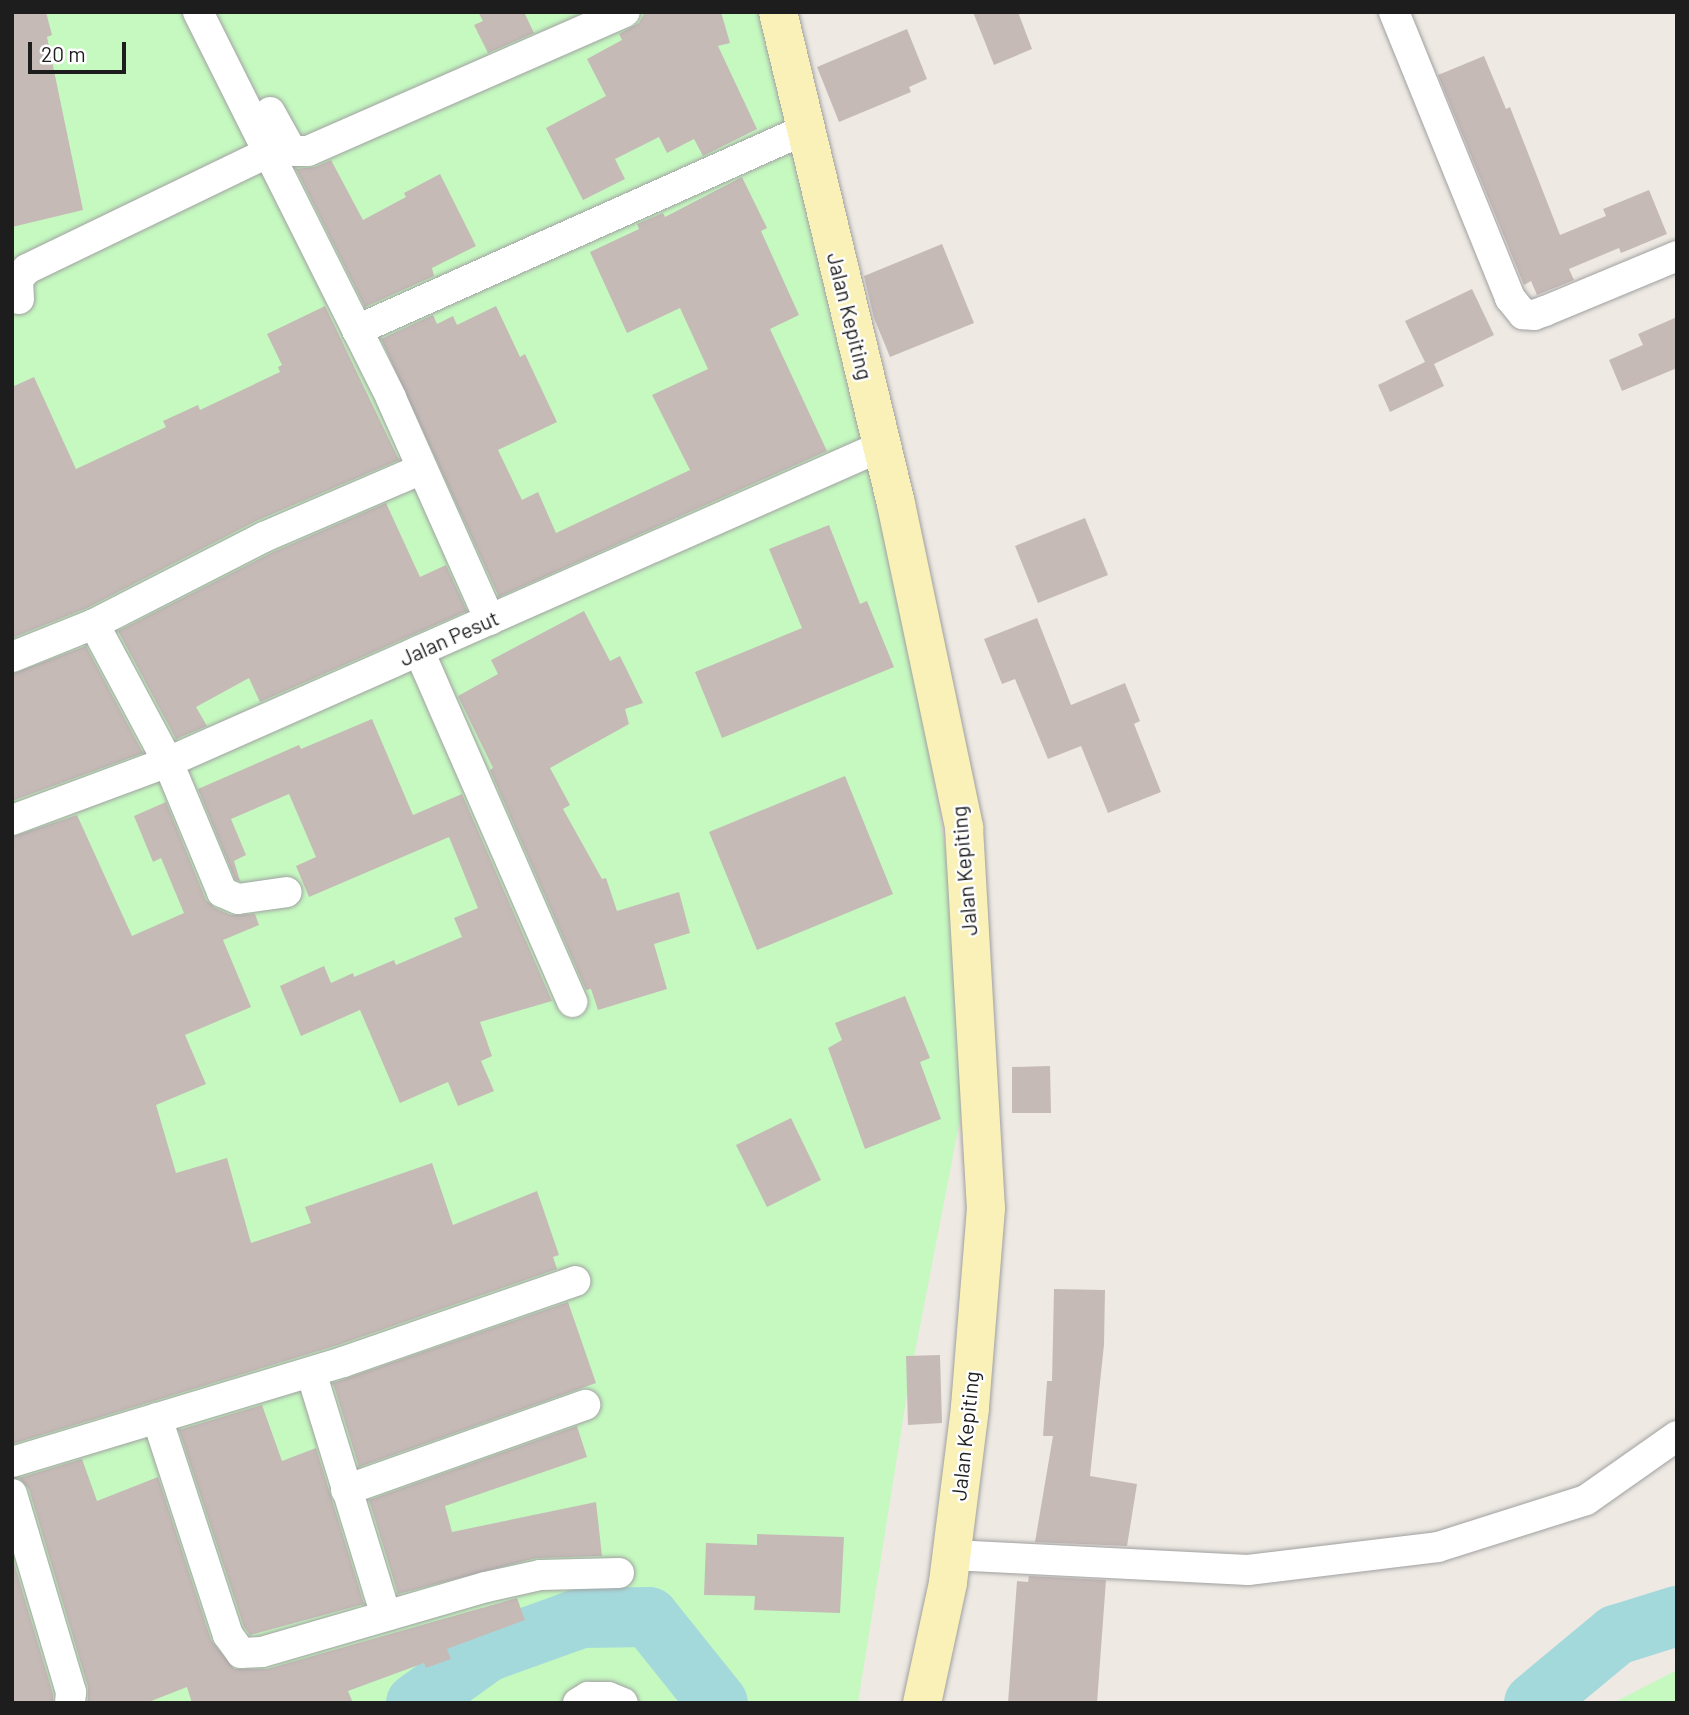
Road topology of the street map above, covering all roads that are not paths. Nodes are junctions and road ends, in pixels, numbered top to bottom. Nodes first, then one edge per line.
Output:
1 (198, 12) edge
2 (222, 12) edge
3 (625, 12) edge
4 (778, 12) edge
5 (1394, 12) edge
6 (805, 130) junction
7 (269, 152) junction
8 (1677, 256) edge
9 (19, 299) dead end
10 (357, 330) junction
11 (882, 446) junction
12 (422, 469) junction
13 (490, 620) junction
14 (93, 624) junction
15 (419, 651) junction
16 (12, 657) edge
17 (168, 762) junction
18 (12, 820) edge
19 (287, 892) dead end
20 (572, 1002) dead end
21 (575, 1281) dead end
22 (311, 1372) junction
23 (585, 1405) dead end
24 (157, 1418) junction
25 (1677, 1436) edge
26 (12, 1462) edge
27 (346, 1490) junction
28 (12, 1494) edge
29 (952, 1555) junction
30 (619, 1573) dead end
31 (386, 1616) junction
32 (70, 1703) edge
33 (578, 1703) edge
34 (622, 1703) edge
35 (922, 1703) edge

1 - 7 street
2 - 3 street
4 - 6 main road, Jalan Kepiting
5 - 8 street
6 - 10 street
6 - 11 main road, Jalan Kepiting
7 - 9 street
7 - 10 street
10 - 12 street
11 - 13 street, Jalan Pesut
11 - 29 main road, Jalan Kepiting
12 - 13 street
12 - 14 street
13 - 15 street, Jalan Pesut
14 - 16 street
14 - 17 street
15 - 17 street, Jalan Pesut
15 - 20 street
17 - 18 street, Jalan Pesut
17 - 19 street
21 - 22 street
22 - 24 street
22 - 27 street
23 - 27 street
24 - 26 street
24 - 31 street
25 - 29 street
27 - 31 street
28 - 32 street
29 - 35 main road, Jalan Kepiting
30 - 31 street
33 - 34 street

